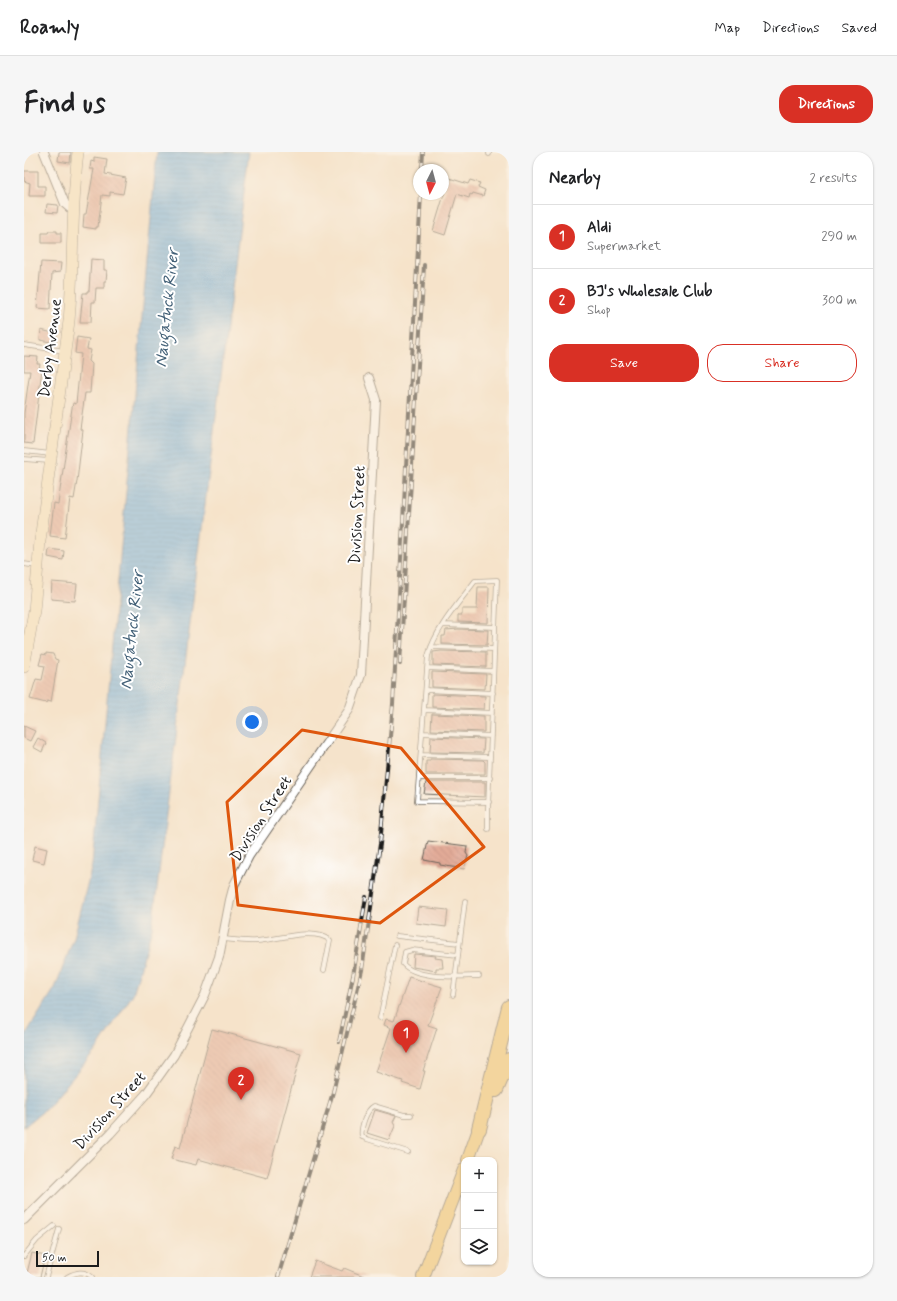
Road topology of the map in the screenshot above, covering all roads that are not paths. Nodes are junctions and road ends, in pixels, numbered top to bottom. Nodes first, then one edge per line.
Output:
1 (44, 152) edge
2 (78, 152) edge
3 (72, 210) junction
4 (24, 345) edge
5 (65, 351) junction
6 (369, 378) dead end
7 (24, 451) edge
8 (51, 457) junction
9 (24, 458) edge
10 (24, 564) edge
11 (38, 566) junction
12 (443, 625) junction
13 (495, 627) junction
14 (431, 647) junction
15 (494, 649) junction
16 (24, 667) edge
17 (427, 668) junction
18 (493, 671) junction
19 (426, 690) junction
20 (493, 693) junction
21 (424, 710) junction
22 (492, 713) junction
23 (422, 733) junction
24 (491, 736) junction
25 (421, 755) junction
26 (490, 757) junction
27 (419, 778) junction
28 (490, 778) junction
29 (489, 802) junction
30 (488, 830) dead end
31 (465, 900) dead end
32 (397, 936) dead end
33 (223, 939) junction
34 (459, 943) junction
35 (395, 944) dead end
36 (458, 955) junction
37 (324, 970) dead end
38 (456, 976) junction
39 (479, 976) dead end
40 (453, 995) dead end
41 (509, 1007) edge
42 (380, 1018) dead end
43 (509, 1060) edge
44 (411, 1115) dead end
45 (479, 1129) junction
46 (408, 1152) dead end
47 (469, 1157) edge
48 (461, 1178) edge
49 (24, 1220) edge
50 (54, 1226) dead end
51 (59, 1230) dead end
52 (24, 1256) edge
53 (46, 1277) edge
54 (67, 1277) edge
55 (92, 1277) edge
56 (423, 1277) edge

1 - 3 street
2 - 3 main road, Derby Avenue
3 - 5 main road, Derby Avenue
4 - 5 lane
5 - 8 main road, Derby Avenue
6 - 33 street, Division Street
7 - 8 lane
8 - 9 lane
8 - 11 main road, Derby Avenue
10 - 11 lane
11 - 16 main road, Derby Avenue
12 - 13 lane
12 - 13 lane
12 - 14 lane
13 - 15 lane
14 - 15 lane
14 - 17 lane
15 - 18 lane
17 - 18 lane
17 - 19 lane
18 - 20 lane
19 - 20 lane
19 - 21 lane
20 - 22 lane
21 - 22 lane
21 - 23 lane
22 - 24 lane
23 - 24 lane
23 - 25 lane
24 - 26 lane
25 - 26 lane
25 - 27 lane
26 - 28 lane
27 - 28 lane
27 - 29 lane
28 - 29 lane
29 - 30 lane
31 - 34 lane
32 - 34 lane
33 - 37 lane
33 - 49 street, Division Street
34 - 36 lane
35 - 42 lane
36 - 38 lane
36 - 38 lane
38 - 39 lane
38 - 40 lane
41 - 45 highway
43 - 45 highway
44 - 46 lane
45 - 47 main road
48 - 56 main road
50 - 52 lane
51 - 53 lane
54 - 55 lane

